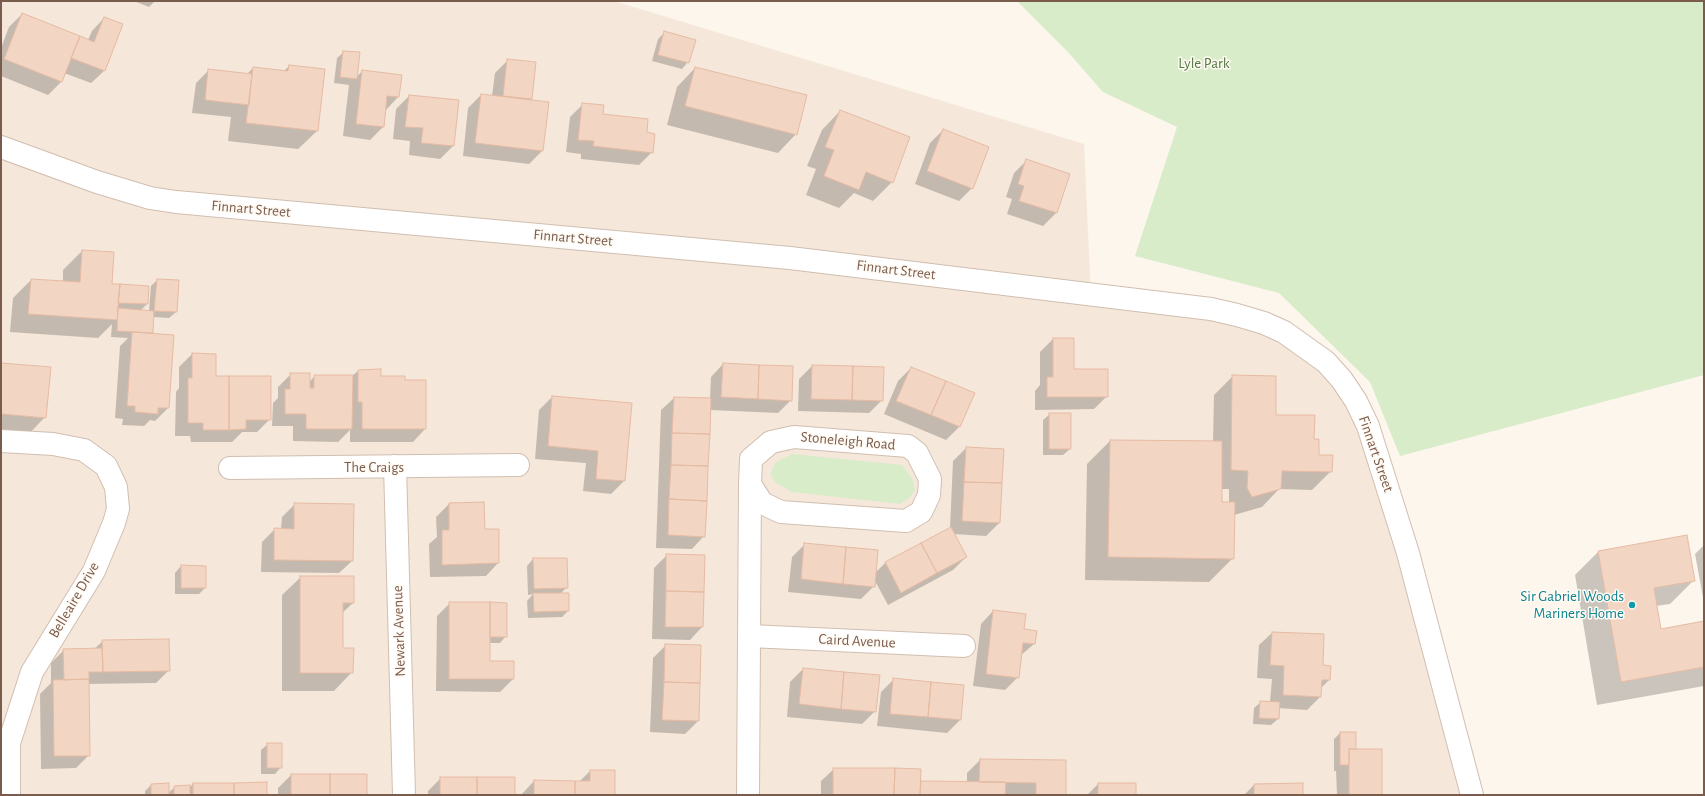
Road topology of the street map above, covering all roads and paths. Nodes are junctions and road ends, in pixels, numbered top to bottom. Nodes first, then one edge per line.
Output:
1 (1, 146) edge
2 (1, 441) edge
3 (518, 465) dead end
4 (395, 466) junction
5 (230, 468) dead end
6 (750, 484) junction
7 (750, 636) junction
8 (964, 646) dead end
9 (10, 795) edge
10 (404, 795) edge
11 (748, 795) edge
12 (1472, 795) edge

1 - 12 street, Finnart Street
2 - 9 street, Belleaire Drive
3 - 4 street, The Craigs
4 - 5 street, The Craigs
4 - 10 street, Newark Avenue
6 - 6 street, Stoneleigh Road
6 - 7 street, Stoneleigh Road
7 - 8 street, Caird Avenue
7 - 11 street, Stoneleigh Road

